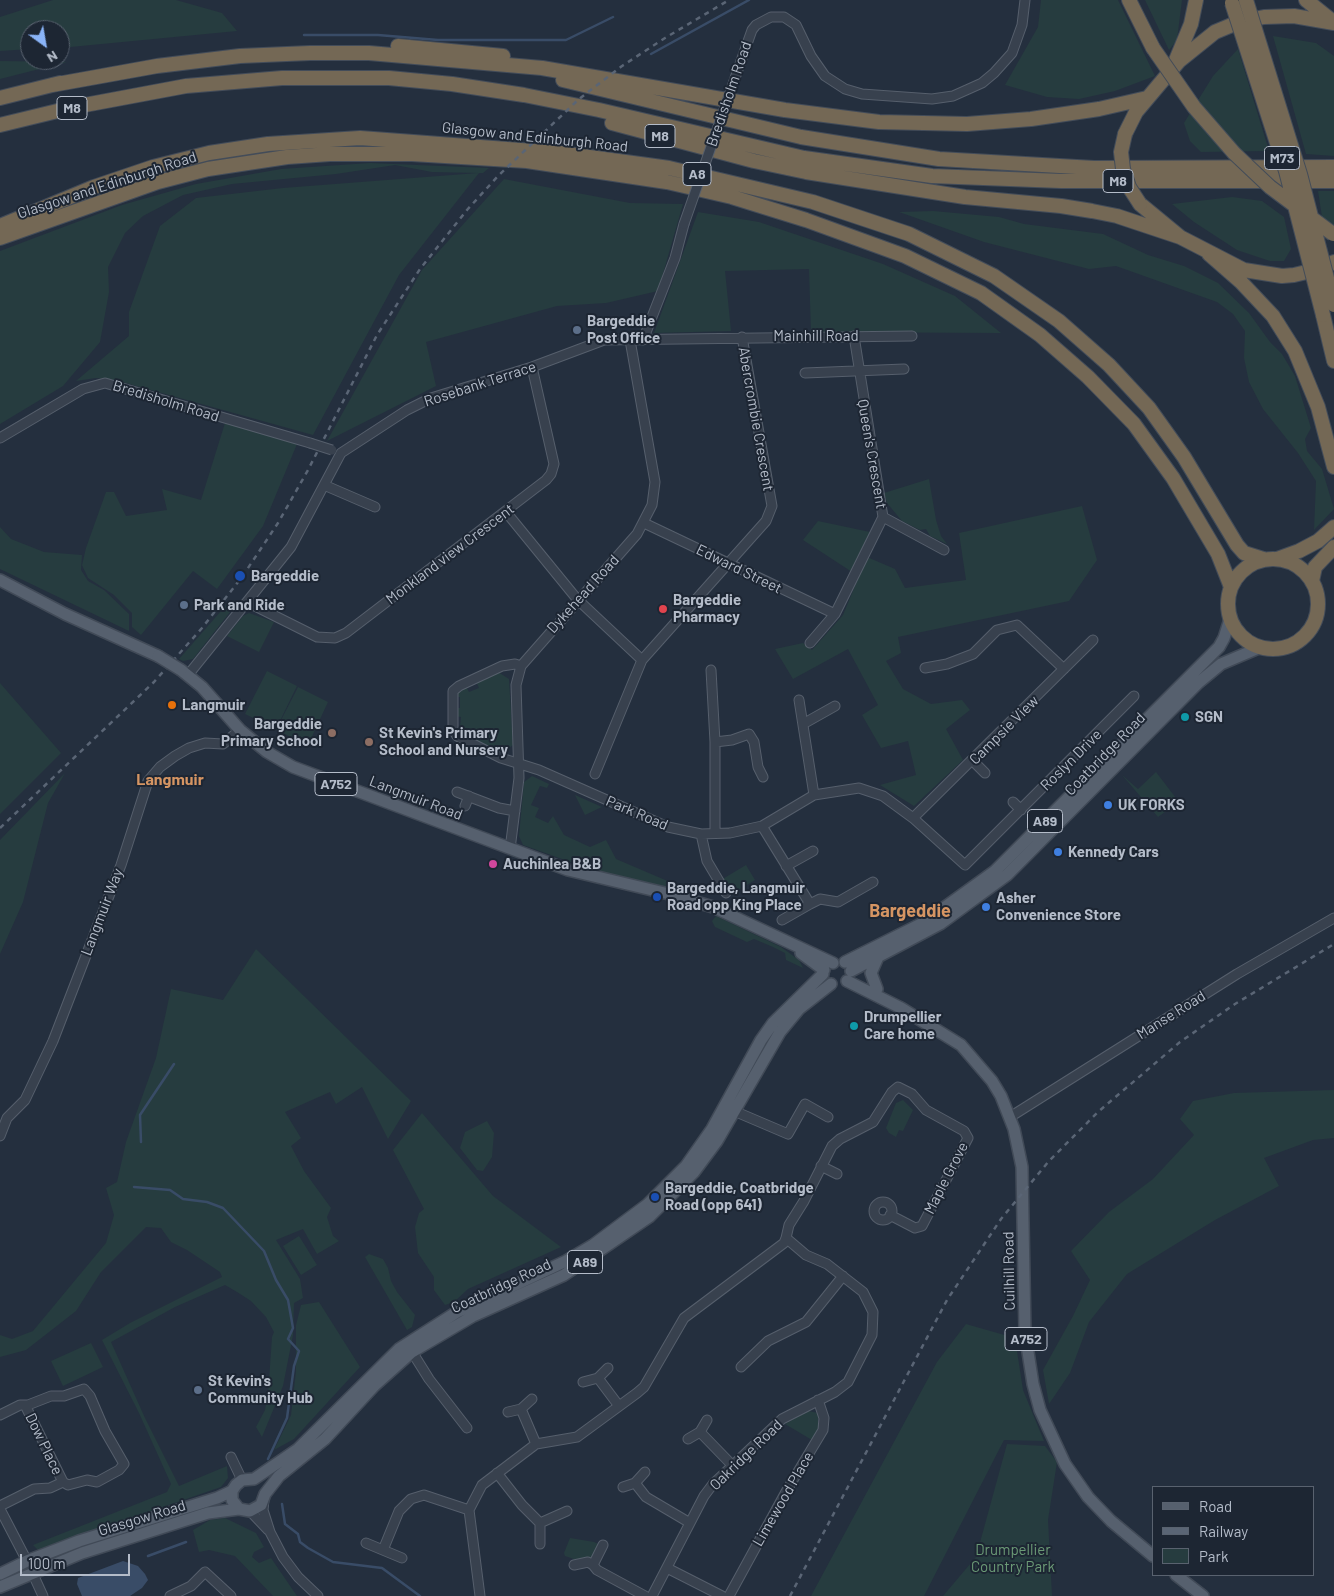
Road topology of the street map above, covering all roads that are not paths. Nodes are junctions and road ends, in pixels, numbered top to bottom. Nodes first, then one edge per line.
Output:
1 (1026, 0) edge
2 (1129, 0) edge
3 (1196, 0) edge
4 (1306, 0) edge
5 (1236, 1) edge
6 (1334, 22) edge
7 (472, 63) junction
8 (305, 78) junction
9 (1163, 80) junction
10 (52, 85) junction
11 (0, 98) edge
12 (1147, 98) junction
13 (743, 103) junction
14 (0, 125) edge
15 (696, 134) junction
16 (1334, 167) edge
17 (1334, 181) edge
18 (1014, 201) junction
19 (0, 226) edge
20 (1334, 234) edge
21 (1180, 237) junction
22 (0, 238) edge
23 (1208, 254) junction
24 (1334, 262) edge
25 (1334, 305) edge
26 (854, 336) junction
27 (912, 336) dead end
28 (742, 337) junction
29 (630, 340) junction
30 (643, 340) junction
31 (1334, 360) edge
32 (532, 367) junction
33 (904, 369) dead end
34 (858, 371) junction
35 (805, 373) dead end
36 (0, 438) edge
37 (337, 451) junction
38 (1334, 467) edge
39 (324, 485) junction
40 (375, 508) dead end
41 (506, 512) junction
42 (883, 517) junction
43 (644, 523) junction
44 (1334, 527) edge
45 (1334, 547) edge
46 (944, 550) dead end
47 (1269, 559) junction
48 (728, 564) junction
49 (0, 580) edge
50 (1312, 581) junction
51 (1231, 587) junction
52 (577, 600) junction
53 (248, 602) junction
54 (834, 614) junction
55 (1230, 619) junction
56 (1093, 640) dead end
57 (810, 643) dead end
58 (1261, 647) junction
59 (642, 660) junction
60 (521, 666) junction
61 (925, 668) dead end
62 (1064, 669) junction
63 (711, 670) dead end
64 (184, 672) junction
65 (1134, 696) dead end
66 (800, 700) dead end
67 (835, 706) dead end
68 (803, 724) junction
69 (240, 730) junction
70 (715, 742) junction
71 (973, 761) junction
72 (519, 763) junction
73 (985, 773) dead end
74 (595, 774) dead end
75 (763, 777) dead end
76 (457, 792) dead end
77 (814, 795) junction
78 (469, 796) junction
79 (1013, 802) dead end
80 (465, 806) dead end
81 (1021, 810) junction
82 (515, 812) junction
83 (913, 818) junction
84 (762, 826) junction
85 (701, 834) junction
86 (715, 834) junction
87 (510, 849) junction
88 (813, 851) dead end
89 (965, 865) joint
90 (786, 866) junction
91 (872, 882) dead end
92 (726, 893) dead end
93 (810, 904) junction
94 (1334, 918) edge
95 (782, 920) dead end
96 (777, 936) junction
97 (807, 957) junction
98 (878, 957) junction
99 (849, 972) junction
100 (828, 973) junction
101 (877, 989) junction
102 (806, 990) junction
103 (901, 1008) junction
104 (734, 1111) junction
105 (828, 1117) dead end
106 (1010, 1117) junction
107 (0, 1136) edge
108 (821, 1166) junction
109 (837, 1174) dead end
110 (890, 1215) dead end
111 (786, 1238) junction
112 (843, 1276) junction
113 (409, 1348) junction
114 (741, 1367) dead end
115 (608, 1368) dead end
116 (598, 1378) junction
117 (582, 1382) dead end
118 (532, 1400) dead end
119 (818, 1400) junction
120 (25, 1405) junction
121 (619, 1406) junction
122 (521, 1409) junction
123 (508, 1412) dead end
124 (0, 1415) edge
125 (707, 1420) dead end
126 (467, 1428) dead end
127 (700, 1432) junction
128 (688, 1439) dead end
129 (536, 1444) junction
130 (231, 1457) dead end
131 (732, 1465) junction
132 (645, 1472) dead end
133 (498, 1473) junction
134 (248, 1480) junction
135 (63, 1482) junction
136 (635, 1483) junction
137 (623, 1487) dead end
138 (232, 1491) junction
139 (264, 1497) junction
140 (0, 1508) edge
141 (245, 1510) junction
142 (469, 1510) junction
143 (568, 1511) dead end
144 (540, 1523) junction
145 (690, 1523) junction
146 (270, 1532) junction
147 (366, 1543) dead end
148 (540, 1544) dead end
149 (603, 1545) dead end
150 (382, 1550) junction
151 (1152, 1555) edge
152 (402, 1558) dead end
153 (27, 1561) junction
154 (574, 1565) dead end
155 (593, 1565) junction
156 (667, 1568) junction
157 (32, 1572) junction
158 (0, 1574) edge
159 (1177, 1576) edge
160 (0, 1587) edge
161 (43, 1596) edge
162 (170, 1596) edge
163 (231, 1596) edge
164 (318, 1596) edge
165 (480, 1596) edge
166 (646, 1596) edge
167 (652, 1596) edge
168 (722, 1596) edge
169 (729, 1596) edge
170 (1203, 1596) edge

1 - 30 street, Bredisholm Road, bridge
2 - 20 highway, M73, bridge
3 - 9 highway
4 - 6 highway
5 - 25 highway, M73, bridge
5 - 31 highway, M73, bridge
6 - 9 highway, M8
7 - 10 highway, M8
7 - 13 highway, M8
7 - 16 highway, M8
8 - 14 highway, M8
8 - 15 highway, M8
8 - 18 highway, M8
9 - 12 highway, M8
10 - 11 highway, M8
10 - 13 highway, M8
12 - 13 highway, M8
12 - 21 highway, M8, bridge
15 - 17 highway, M8
15 - 18 highway, M8
18 - 21 highway, M8
19 - 47 highway, Glasgow and Edinburgh Road / A8
21 - 23 highway, M8
22 - 51 highway, Glasgow and Edinburgh Road / A8
23 - 24 highway, M8
23 - 38 highway
26 - 27 street, Mainhill Road
26 - 28 street, Mainhill Road
26 - 34 street, Queen's Crescent
28 - 30 street, Mainhill Road
28 - 48 street, Abercrombie Crescent
29 - 30 street, Mainhill Road
29 - 32 street, Rosebank Terrace
29 - 43 street, Dykehead Road
32 - 37 street, Rosebank Terrace
32 - 41 street, Monkland view Crescent
33 - 34 street
34 - 35 street
34 - 42 street, Queen's Crescent
36 - 37 street, Bredisholm Road, bridge
37 - 39 street, Rosebank Terrace
39 - 40 street
39 - 53 street, Rosebank Terrace
41 - 52 street
41 - 53 street, Monkland view Crescent
42 - 46 street
42 - 54 street, Queen's Crescent
43 - 48 street, Edward Street
43 - 52 street, Dykehead Road
44 - 47 highway
45 - 50 highway
47 - 50 highway
47 - 51 highway
48 - 54 street, Edward Street
48 - 59 street, Abercrombie Crescent
49 - 64 main road, Langmuir Road / A752, bridge
50 - 58 highway
51 - 55 highway
52 - 59 street
52 - 60 street, Dykehead Road
53 - 64 street, Rosebank Terrace
54 - 57 street, Queen's Crescent
55 - 58 highway
55 - 99 main road, Coatbridge Road / A89
56 - 62 street, Campsie View
58 - 98 main road, Coatbridge Road / A89
59 - 74 street, Abercrombie Crescent
60 - 72 street, Dykehead Road
60 - 72 street, Park Road
61 - 62 street
62 - 71 street, Campsie View
63 - 70 street
64 - 69 main road, Langmuir Road / A752
65 - 81 street, Roslyn Drive
66 - 68 street
67 - 68 street
68 - 77 street
69 - 87 main road, Langmuir Road / A752
69 - 107 street, Langmuir Way
70 - 75 street
70 - 86 street
71 - 73 street
71 - 83 street, Campsie View
72 - 82 street, Dykehead Road
72 - 85 street, Park Road
76 - 78 street
77 - 83 street, Park Road
77 - 84 street, Park Road
78 - 80 street
78 - 82 street
79 - 81 street
81 - 89 street, Roslyn Drive
82 - 87 street, Dykehead Road
83 - 89 street, Park Road
84 - 86 street, Park Road
84 - 90 street
85 - 86 street, Park Road
85 - 92 street
87 - 96 main road, Langmuir Road / A752
88 - 90 street
90 - 93 street
91 - 93 street
93 - 95 street
94 - 106 street, Manse Road
96 - 97 main road, Langmuir Road / A752
96 - 100 main road, Langmuir Road / A752
97 - 100 main road, Langmuir Road / A752
97 - 102 main road
98 - 99 main road, Coatbridge Road / A89
98 - 101 main road
99 - 100 main road
99 - 100 main road
99 - 101 main road, A752
99 - 103 main road, A752
100 - 102 main road, Coatbridge Road / A89
100 - 104 main road, Coatbridge Road / A89
101 - 103 main road, A752
102 - 113 main road, Coatbridge Road / A89
103 - 106 main road, Cuilhill Road / A752
104 - 105 street
104 - 113 main road, Coatbridge Road / A89
106 - 151 main road, Cuilhill Road / A752
108 - 109 street
108 - 110 street, Maple Grove
108 - 111 street, Maple Grove
111 - 112 street, Oakridge Road
111 - 121 street
112 - 114 street
112 - 119 street, Oakridge Road
113 - 126 street
113 - 134 main road, Coatbridge Road / A89
113 - 139 main road, Coatbridge Road / A89
115 - 116 street
116 - 117 street
116 - 121 street
118 - 122 street
119 - 131 street, Oakridge Road
119 - 169 street, Limewood Place
120 - 124 street
120 - 135 street, Dow Place
120 - 135 street
121 - 129 street
122 - 123 street
122 - 129 street
125 - 127 street
127 - 128 street
127 - 131 street
129 - 133 street
130 - 134 street
131 - 145 street, Oakridge Road
132 - 136 street
133 - 142 street
133 - 144 street
134 - 138 main road, Coatbridge Road / A89
134 - 139 main road
135 - 140 street
136 - 137 street
136 - 145 street
138 - 141 main road
138 - 153 main road, Glasgow Road / A89
139 - 141 main road, Coatbridge Road / A89
139 - 146 street
140 - 153 street
141 - 146 street
141 - 157 main road, Glasgow Road
142 - 150 street
142 - 165 street
143 - 144 street
144 - 148 street
145 - 156 street, Oakridge Road
146 - 164 street
147 - 150 street
149 - 155 street
150 - 152 street
153 - 157 main road
153 - 158 main road, Glasgow Road / A89
154 - 155 street
155 - 166 street
156 - 167 street, Oakridge Road
156 - 168 street
157 - 160 main road, Glasgow Road
157 - 161 street
159 - 170 main road
162 - 163 street

